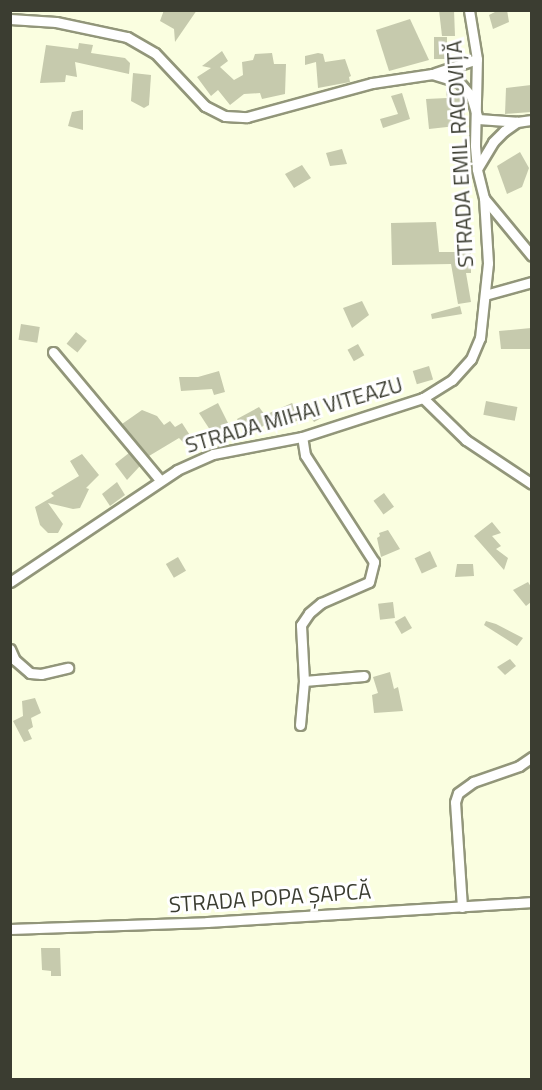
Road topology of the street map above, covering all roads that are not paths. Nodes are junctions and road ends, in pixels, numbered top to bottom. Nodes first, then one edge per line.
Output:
1 (469, 10) edge
2 (10, 19) edge
3 (477, 59) junction
4 (432, 74) junction
5 (478, 119) junction
6 (531, 120) edge
7 (517, 122) junction
8 (477, 169) junction
9 (484, 198) junction
10 (531, 256) edge
11 (531, 282) edge
12 (484, 295) junction
13 (53, 352) dead end
14 (423, 398) junction
15 (302, 437) junction
16 (160, 480) junction
17 (531, 484) edge
18 (10, 582) edge
19 (10, 649) edge
20 (69, 668) dead end
21 (364, 676) dead end
22 (304, 681) junction
23 (300, 725) dead end
24 (531, 757) edge
25 (531, 902) edge
26 (462, 907) junction
27 (10, 929) edge

1 - 3 street, STRADA EMIL RACOVIȚĂ
2 - 4 street
3 - 4 street
3 - 5 street, STRADA EMIL RACOVIȚĂ
4 - 5 street
5 - 7 street
5 - 8 street, STRADA EMIL RACOVIȚĂ
6 - 7 street
7 - 8 street
8 - 9 street, STRADA EMIL RACOVIȚĂ
9 - 10 street
9 - 12 street, STRADA EMIL RACOVIȚĂ
11 - 12 street
12 - 14 street, STRADA MIHAI VITEAZU
13 - 16 street
14 - 15 street, STRADA MIHAI VITEAZU
14 - 17 street
15 - 16 street, STRADA MIHAI VITEAZU
15 - 22 street
16 - 18 street, STRADA MIHAI VITEAZU
19 - 20 street
21 - 22 street
22 - 23 street
24 - 26 street
25 - 26 street, STRADA POPA ȘAPCĂ
26 - 27 street, STRADA POPA ȘAPCĂ

